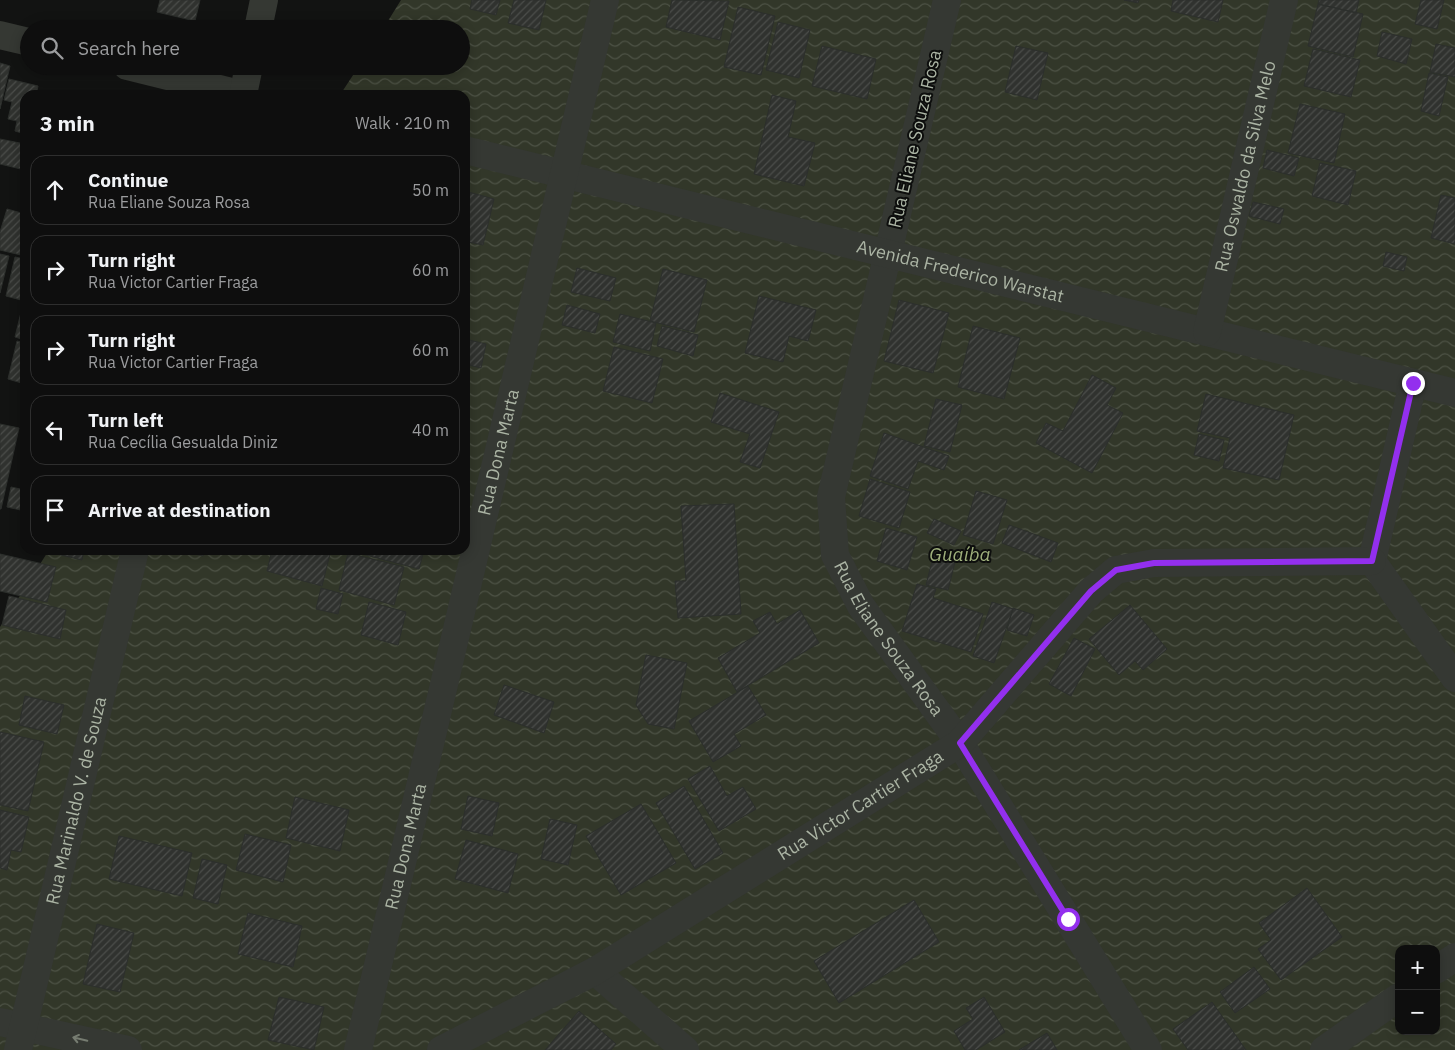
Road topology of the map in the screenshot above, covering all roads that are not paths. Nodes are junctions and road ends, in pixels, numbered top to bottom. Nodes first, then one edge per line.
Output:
1 (264, 0) edge
2 (605, 0) edge
3 (947, 0) edge
4 (1284, 0) edge
5 (260, 20) edge
6 (0, 35) edge
7 (20, 40) edge
8 (163, 75) edge
9 (247, 75) edge
10 (223, 90) edge
11 (244, 90) edge
12 (470, 151) edge
13 (565, 174) junction
14 (888, 255) junction
15 (1208, 332) junction
16 (1413, 383) junction
17 (1455, 393) edge
18 (134, 555) edge
19 (1372, 561) junction
20 (1455, 678) edge
21 (960, 743) junction
22 (1455, 957) edge
23 (1440, 967) edge
24 (596, 970) junction
25 (1395, 1000) edge
26 (13, 1033) edge
27 (128, 1050) edge
28 (358, 1050) edge
29 (441, 1050) edge
30 (685, 1050) edge
31 (1148, 1050) edge
32 (1324, 1050) edge

1 - 5 street
2 - 13 street, Rua Dona Marta
3 - 14 street, Rua Eliane Souza Rosa
4 - 15 street, Rua Oswaldo da Silva Melo
6 - 7 street
8 - 10 street
9 - 11 street
12 - 13 street, Avenida Frederico Warstat
13 - 14 street, Avenida Frederico Warstat
13 - 28 street, Rua Dona Marta
14 - 15 street, Avenida Frederico Warstat
14 - 21 street, Rua Eliane Souza Rosa
15 - 16 street, Avenida Frederico Warstat
16 - 17 street, Avenida Frederico Warstat
16 - 19 street
18 - 26 street, Rua Marinaldo V. de Souza
19 - 20 street
19 - 21 street, Rua Victor Cartier Fraga
21 - 24 street, Rua Victor Cartier Fraga
21 - 31 street, Rua Eliane Souza Rosa
22 - 23 street
24 - 29 street, Rua Victor Cartier Fraga
24 - 30 street
25 - 32 street
27 -> 26 street

